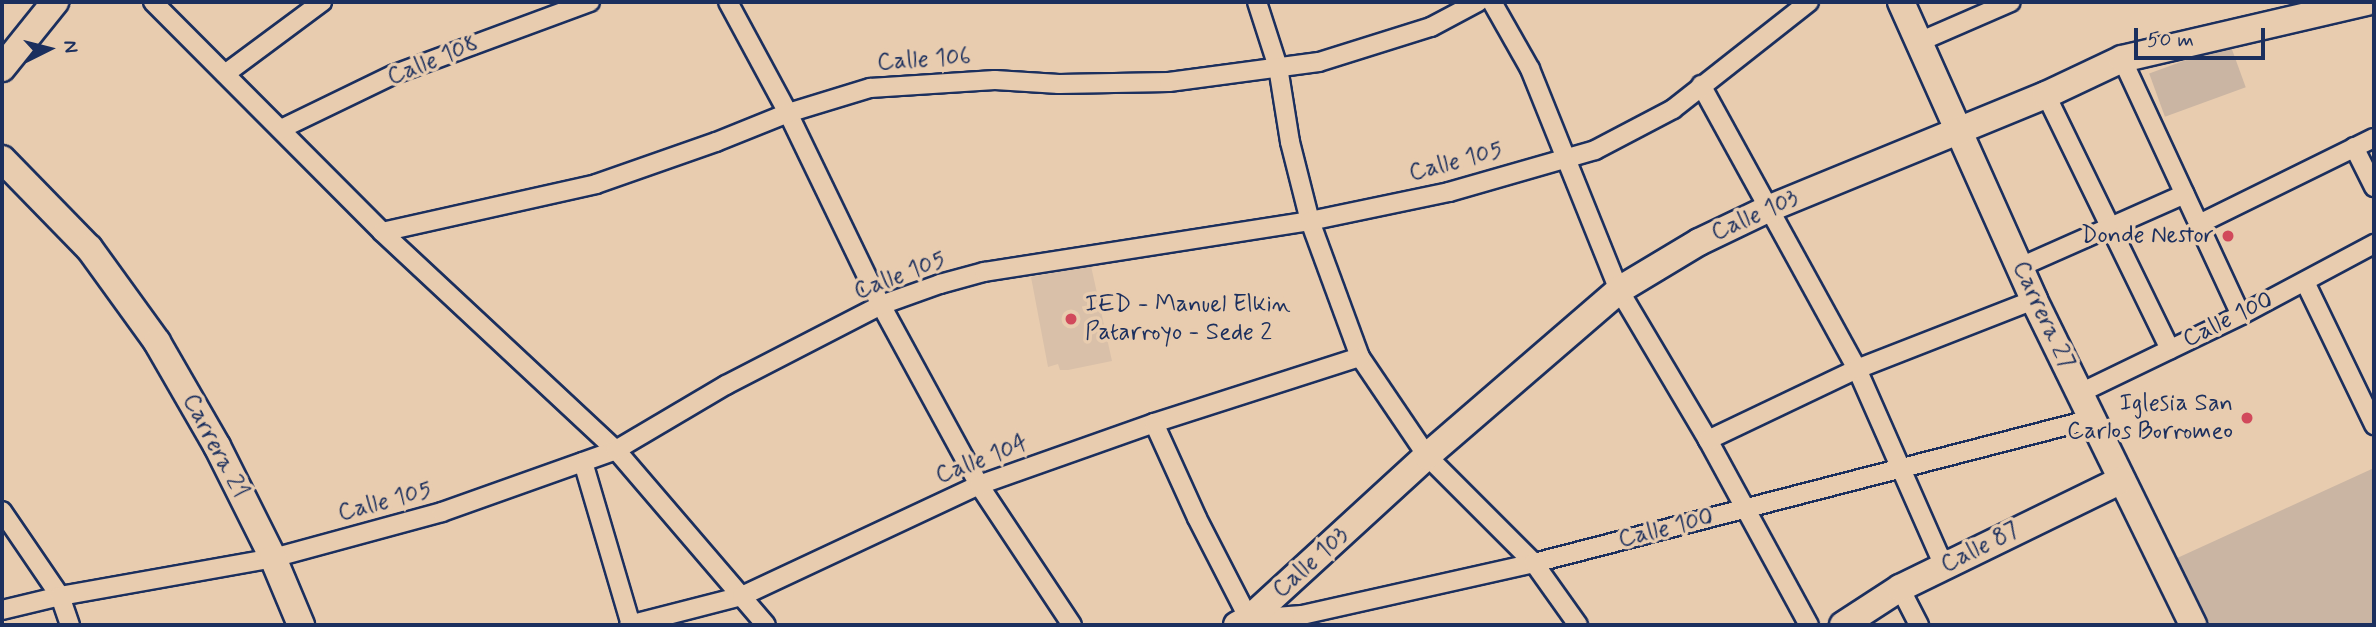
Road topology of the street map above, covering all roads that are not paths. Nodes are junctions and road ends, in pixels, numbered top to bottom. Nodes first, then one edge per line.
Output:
1 (55, 2) edge
2 (152, 2) edge
3 (322, 2) edge
4 (590, 2) edge
5 (728, 2) edge
6 (1257, 2) edge
7 (1478, 2) edge
8 (1492, 2) edge
9 (1809, 2) edge
10 (1901, 2) edge
11 (2011, 2) edge
12 (2364, 2) edge
13 (2318, 7) edge
14 (1919, 42) junction
15 (2122, 59) junction
16 (1278, 67) junction
17 (2, 68) edge
18 (225, 74) junction
19 (1701, 85) junction
20 (2046, 95) junction
21 (788, 113) junction
22 (281, 129) junction
23 (1959, 131) junction
24 (2374, 138) edge
25 (2354, 148) junction
26 (1564, 158) junction
27 (2, 159) edge
28 (2374, 187) edge
29 (2185, 194) junction
30 (1770, 208) junction
31 (1310, 221) junction
32 (2199, 224) junction
33 (2109, 228) junction
34 (383, 232) junction
35 (2374, 244) edge
36 (2020, 267) junction
37 (2305, 282) junction
38 (1619, 290) junction
39 (2034, 300) junction
40 (881, 305) junction
41 (2241, 315) junction
42 (2170, 349) junction
43 (1360, 357) junction
44 (1857, 369) junction
45 (2080, 393) junction
46 (2092, 419) junction
47 (1154, 423) junction
48 (2374, 425) edge
49 (1708, 440) junction
50 (615, 450) junction
51 (1427, 456) junction
52 (583, 462) junction
53 (1901, 468) junction
54 (2121, 480) junction
55 (979, 485) junction
56 (1743, 509) junction
57 (2, 512) edge
58 (273, 558) junction
59 (1534, 563) junction
60 (1944, 566) junction
61 (1900, 588) junction
62 (60, 596) junction
63 (743, 596) junction
64 (2, 610) edge
65 (1306, 620) edge
66 (1243, 622) edge
67 (70, 625) edge
68 (301, 625) edge
69 (631, 625) edge
70 (766, 625) edge
71 (1072, 625) edge
72 (1578, 625) edge
73 (1809, 625) edge
74 (1843, 625) edge
75 (1919, 625) edge
76 (2193, 625) edge

1 - 17 street
2 - 18 street
3 - 18 street
4 - 22 street, Calle 108
5 - 21 street
6 - 16 street
7 - 16 street, Calle 106
8 - 26 street
9 - 19 street, Calle 105
10 - 14 street, Carrera 27
11 - 14 street
12 - 13 street, Calle 103
13 - 15 street, Calle 103
14 - 23 street, Carrera 27
15 - 20 street, Calle 103
15 - 29 street
16 - 21 street, Calle 106
16 - 31 street
18 - 22 street
19 - 26 street, Calle 105
19 - 30 street
20 - 23 street, Calle 103
20 - 33 street
21 - 34 street, Calle 106
21 - 40 street
22 - 34 street
23 - 30 street, Calle 103
23 - 36 street, Carrera 27
24 - 25 street
25 - 28 street
25 - 32 street
26 - 31 street, Calle 105
26 - 38 street
27 - 58 street, Carrera 21
29 - 32 street
29 - 33 street
30 - 38 street, Calle 103
30 - 44 street
31 - 40 street, Calle 105
31 - 43 street
32 - 41 street
33 - 36 street
33 - 42 street
34 - 50 street
35 - 37 street, Calle 100
36 - 39 street, Carrera 27
37 - 41 street, Calle 100
37 - 48 street
38 - 49 street
38 - 51 street, Calle 103
39 - 44 street
39 - 45 street, Carrera 27
40 - 50 street, Calle 105
40 - 55 street
41 - 42 street, Calle 100
42 - 45 street, Calle 100
43 - 47 street, Calle 104
43 - 51 street
44 - 49 street
44 - 53 street
45 - 46 street, Carrera 27
46 - 53 street, Calle 100
46 - 54 street, Carrera 27
47 - 55 street, Calle 104
47 - 66 street
49 - 56 street
50 - 52 street, Calle 105
50 - 63 street
51 - 59 street
51 - 66 street, Calle 103
52 - 58 street, Calle 105
52 - 69 street
53 - 56 street, Calle 100
53 - 60 street
54 - 60 street, Calle 87
54 - 76 street, Carrera 27
55 - 63 street, Calle 104
55 - 71 street
56 - 59 street, Calle 100
56 - 73 street
57 - 62 street
58 - 62 street, Calle 105
58 - 68 street, Carrera 21
59 - 65 street, Calle 100
59 - 72 street
60 - 61 street, Calle 87
61 - 74 street, Calle 87
61 - 75 street
62 - 64 street, Calle 105
62 - 67 street
63 - 69 street, Calle 104
63 - 70 street
65 - 66 street, Calle 100

